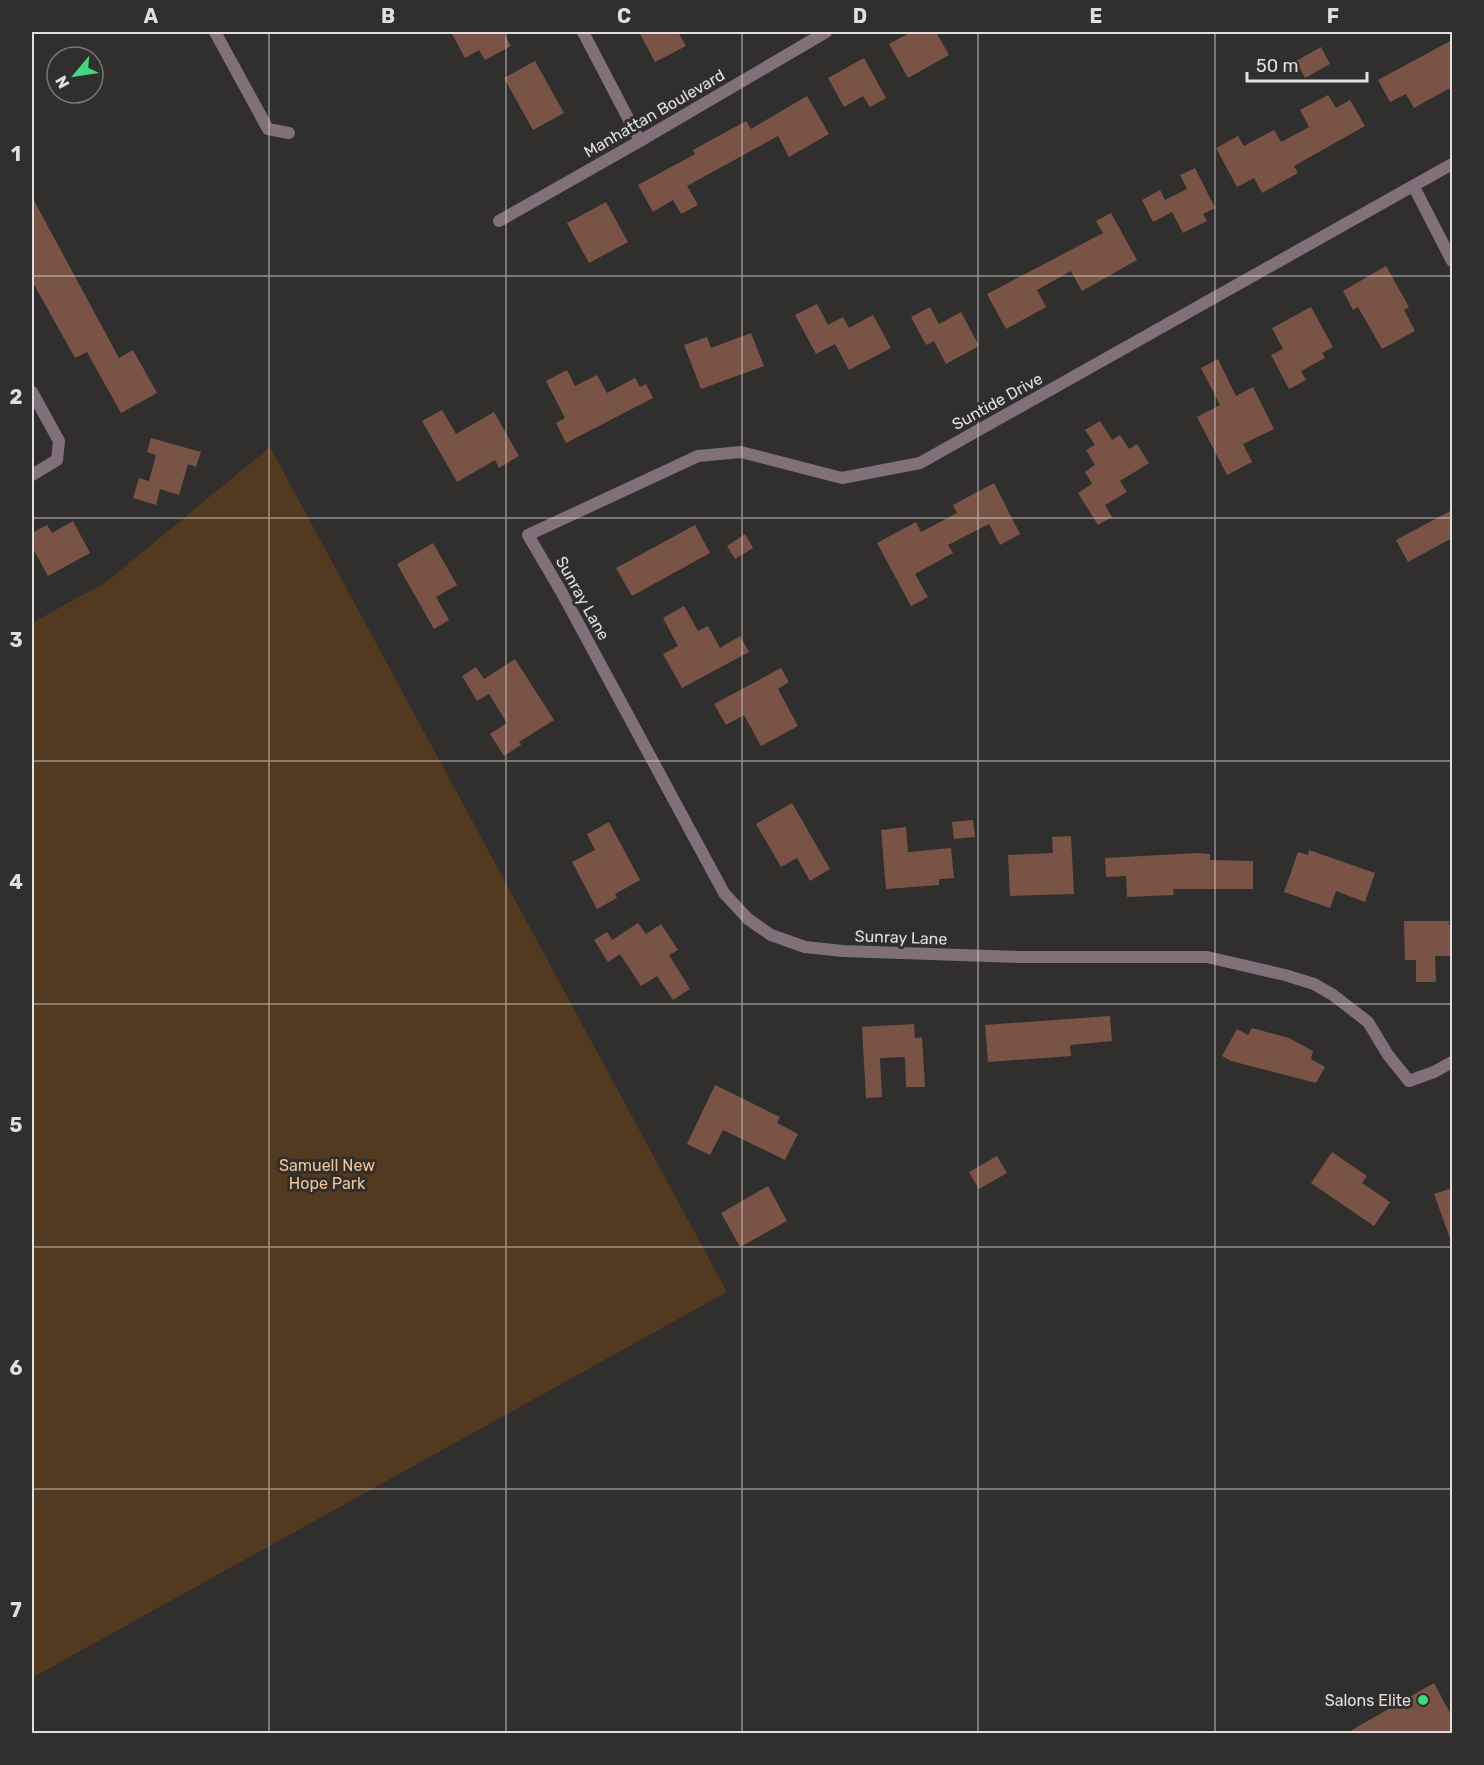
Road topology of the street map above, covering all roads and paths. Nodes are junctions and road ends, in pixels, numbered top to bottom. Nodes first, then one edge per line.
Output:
1 (215, 32) edge
2 (583, 32) edge
3 (826, 32) edge
4 (289, 133) dead end
5 (640, 141) junction
6 (1452, 164) edge
7 (1414, 187) junction
8 (499, 221) dead end
9 (1452, 261) edge
10 (32, 392) edge
11 (32, 475) edge
12 (528, 535) joint
13 (1452, 1062) edge

1 - 4 street
2 - 5 street
3 - 5 street, Manhattan Boulevard
5 - 8 street, Manhattan Boulevard
6 - 7 street, Suntide Drive
7 - 9 street
7 - 12 street, Suntide Drive
10 - 11 street
12 - 13 street, Sunray Lane

